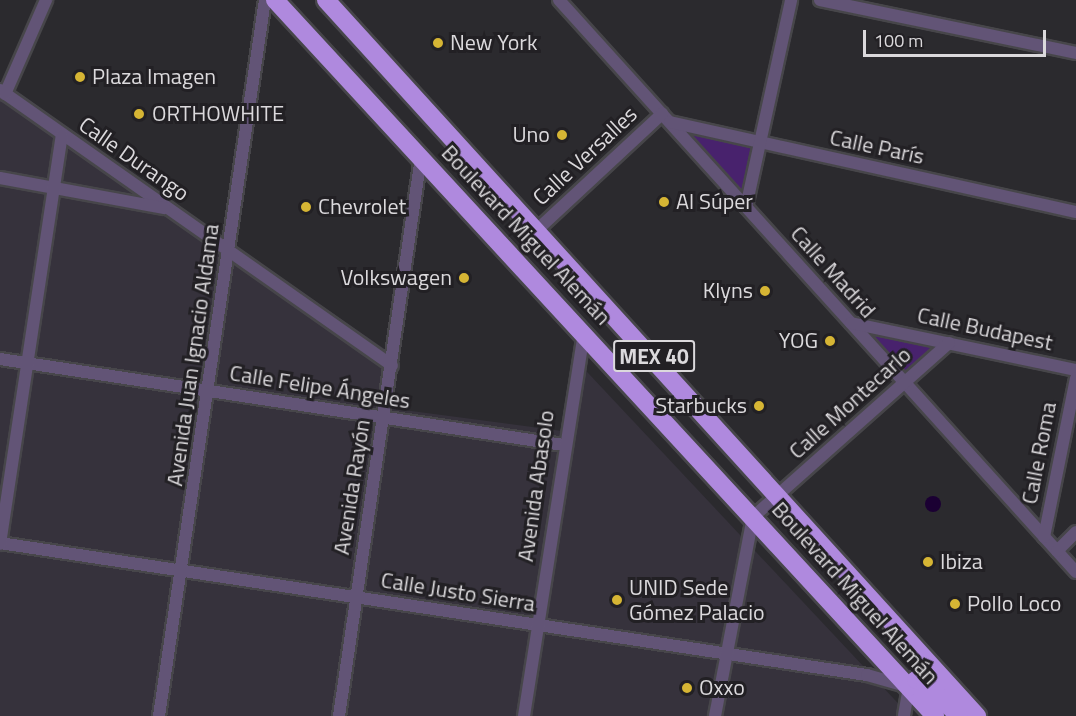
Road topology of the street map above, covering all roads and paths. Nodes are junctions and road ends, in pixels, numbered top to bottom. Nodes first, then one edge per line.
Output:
1 (46, 0) edge
2 (265, 0) edge
3 (275, 0) edge
4 (326, 0) edge
5 (559, 0) edge
6 (791, 0) edge
7 (820, 0) edge
8 (1076, 53) edge
9 (3, 92) edge
10 (666, 118) junction
11 (62, 135) junction
12 (761, 142) junction
13 (421, 158) junction
14 (0, 178) edge
15 (54, 187) junction
16 (746, 207) junction
17 (168, 209) junction
18 (1076, 212) edge
19 (537, 230) junction
20 (230, 252) junction
21 (851, 323) junction
22 (584, 334) junction
23 (949, 343) junction
24 (0, 359) edge
25 (28, 364) junction
26 (392, 364) junction
27 (1076, 370) edge
28 (1076, 378) edge
29 (904, 382) junction
30 (209, 391) junction
31 (384, 418) junction
32 (563, 445) junction
33 (779, 494) junction
34 (753, 517) junction
35 (1076, 532) edge
36 (1044, 537) junction
37 (0, 544) edge
38 (1057, 551) junction
39 (182, 571) junction
40 (1076, 572) edge
41 (357, 598) junction
42 (537, 625) junction
43 (725, 654) junction
44 (909, 687) junction
45 (159, 716) edge
46 (339, 716) edge
47 (524, 716) edge
48 (715, 716) edge
49 (904, 716) edge
50 (935, 716) edge
51 (959, 716) edge
52 (976, 716) edge

1 - 9 street
2 - 20 street, Avenida Juan Ignacio Aldama
3 - 13 highway, Boulevard Miguel Alemán / MEX 40
4 - 19 highway, Boulevard Miguel Alemán / MEX 40
5 - 10 street, Calle Madrid
6 - 12 street
7 - 8 street
9 - 11 street, Calle Durango
10 - 12 street, Calle París
10 - 16 street, Calle Madrid
10 - 19 street, Calle Versalles
11 - 15 street
11 - 17 street, Calle Durango
12 - 16 street
12 - 18 street, Calle París
13 - 22 highway, Boulevard Miguel Alemán / MEX 40
13 - 26 street, Avenida Rayón
14 - 15 street
15 - 17 street
15 - 25 street
16 - 21 street, Calle Madrid
17 - 20 street, Calle Durango
19 - 33 highway, Boulevard Miguel Alemán / MEX 40
20 - 26 street, Calle Durango
20 - 30 street, Avenida Juan Ignacio Aldama
21 - 23 street, Calle Budapest
21 - 29 street, Calle Madrid
22 - 32 street, Avenida Abasolo
22 - 34 highway, Boulevard Miguel Alemán / MEX 40
23 - 27 street, Calle Budapest
23 - 29 street, Calle Montecarlo
24 - 25 street, Calle Felipe Ángeles
25 - 30 street, Calle Felipe Ángeles
25 - 37 street
26 - 31 street, Avenida Rayón
28 - 36 street, Calle Roma
29 - 33 street, Calle Montecarlo
29 - 36 street, Calle Madrid
30 - 31 street, Calle Felipe Ángeles
30 - 39 street, Avenida Juan Ignacio Aldama
31 - 32 street, Calle Felipe Ángeles
31 - 41 street, Avenida Rayón
32 - 42 street, Avenida Abasolo
33 - 34 street, Calle Montecarlo
33 - 52 highway, Boulevard Miguel Alemán / MEX 40
34 - 43 street
34 - 44 highway, Boulevard Miguel Alemán / MEX 40
35 - 38 street
36 - 38 street, Calle Madrid
37 - 39 street, Calle Justo Sierra
38 - 40 street, Calle Madrid
39 - 41 street, Calle Justo Sierra
39 - 45 street, Avenida Juan Ignacio Aldama
41 - 42 street, Calle Justo Sierra
41 - 46 street, Avenida Rayón
42 - 43 street, Calle Justo Sierra
42 - 47 street, Avenida Abasolo
43 - 44 street, Calle Justo Sierra
43 - 48 street
44 - 49 street
44 - 50 highway, Boulevard Miguel Alemán / MEX 40
44 - 51 highway

